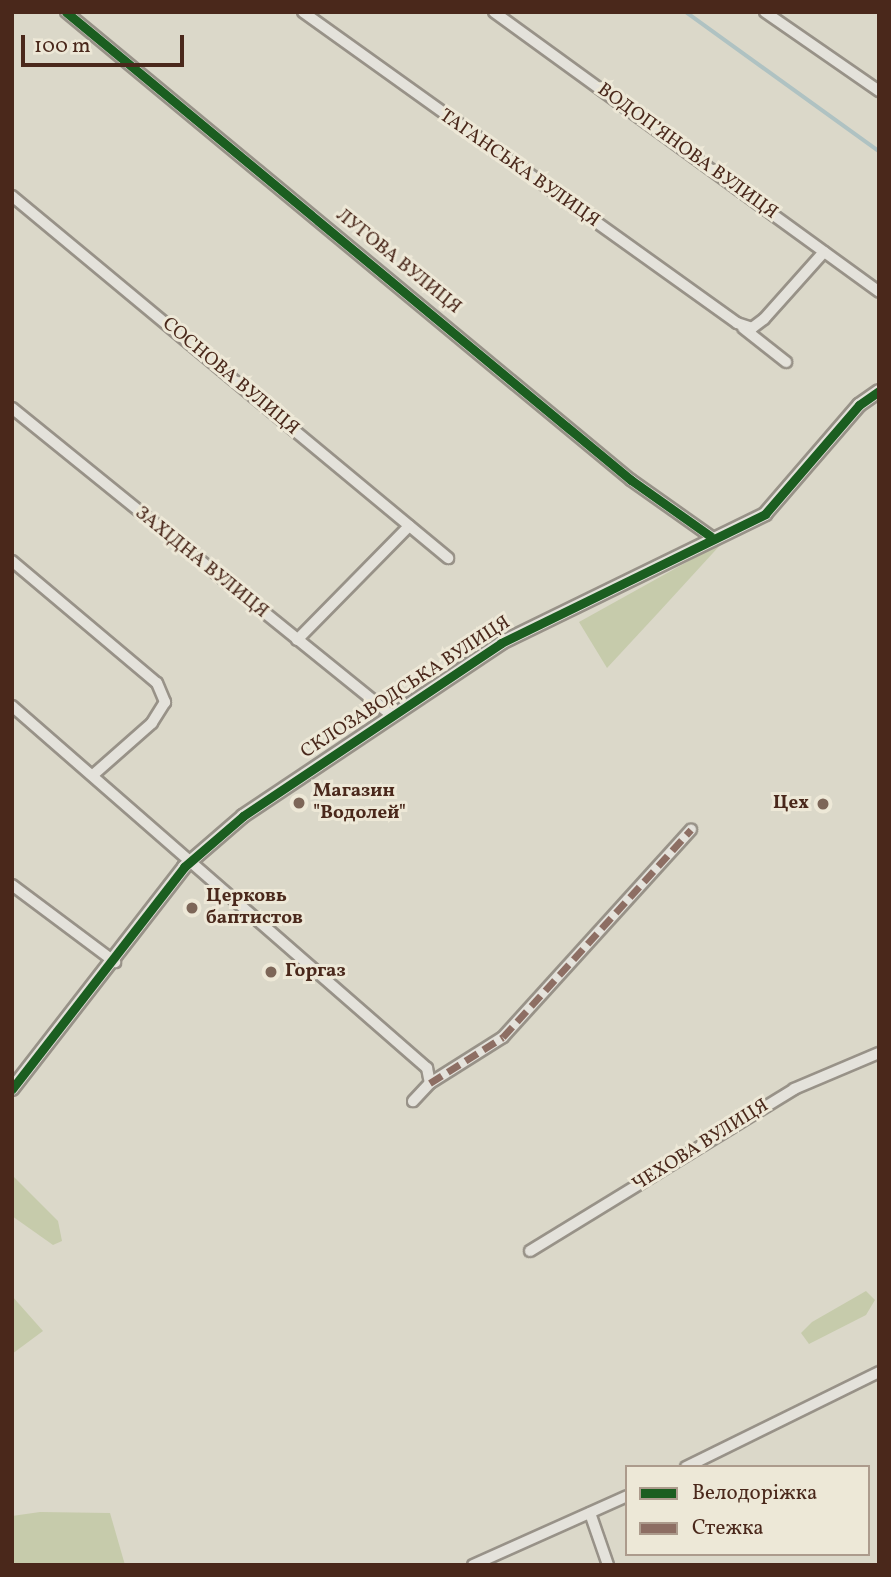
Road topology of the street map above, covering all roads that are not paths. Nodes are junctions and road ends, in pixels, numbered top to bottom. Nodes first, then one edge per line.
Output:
1 (66, 12) edge
2 (303, 12) edge
3 (495, 12) edge
4 (765, 12) edge
5 (879, 92) edge
6 (12, 196) edge
7 (824, 251) junction
8 (879, 292) edge
9 (737, 323) junction
10 (786, 362) dead end
11 (879, 391) edge
12 (12, 408) edge
13 (409, 526) junction
14 (710, 536) junction
15 (448, 558) dead end
16 (12, 561) edge
17 (297, 640) junction
18 (12, 706) edge
19 (392, 716) junction
20 (93, 775) junction
21 (691, 830) dead end
22 (192, 860) junction
23 (12, 885) edge
24 (115, 962) junction
25 (879, 1053) edge
26 (430, 1083) junction
27 (12, 1089) edge
28 (413, 1101) dead end
29 (530, 1251) dead end
30 (879, 1372) edge
31 (690, 1465) edge
32 (625, 1497) edge
33 (590, 1514) junction
34 (473, 1565) edge
35 (608, 1565) edge

1 - 14 street, ЛУГОВА ВУЛИЦЯ
2 - 9 street, ТАГАНСЬКА ВУЛИЦЯ
3 - 7 street, ВОДОП’ЯНОВА ВУЛИЦЯ
4 - 5 street
6 - 13 street, СОСНОВА ВУЛИЦЯ
7 - 8 street, ВОДОП’ЯНОВА ВУЛИЦЯ
7 - 9 street
9 - 10 street, ТАГАНСЬКА ВУЛИЦЯ
11 - 14 street, СКЛОЗАВОДСЬКА ВУЛИЦЯ
12 - 17 street, ЗАХІДНА ВУЛИЦЯ
13 - 15 street, СОСНОВА ВУЛИЦЯ
13 - 17 street
14 - 19 street, СКЛОЗАВОДСЬКА ВУЛИЦЯ
16 - 20 street
17 - 19 street, ЗАХІДНА ВУЛИЦЯ
18 - 20 street
19 - 22 street, СКЛОЗАВОДСЬКА ВУЛИЦЯ
20 - 22 street
21 - 26 street
22 - 24 street, СКЛОЗАВОДСЬКА ВУЛИЦЯ
22 - 26 street
23 - 24 street
24 - 27 street, СКЛОЗАВОДСЬКА ВУЛИЦЯ
25 - 29 street, ЧЕХОВА ВУЛИЦЯ
26 - 28 street
30 - 31 street
32 - 33 street
33 - 34 street
33 - 35 street

